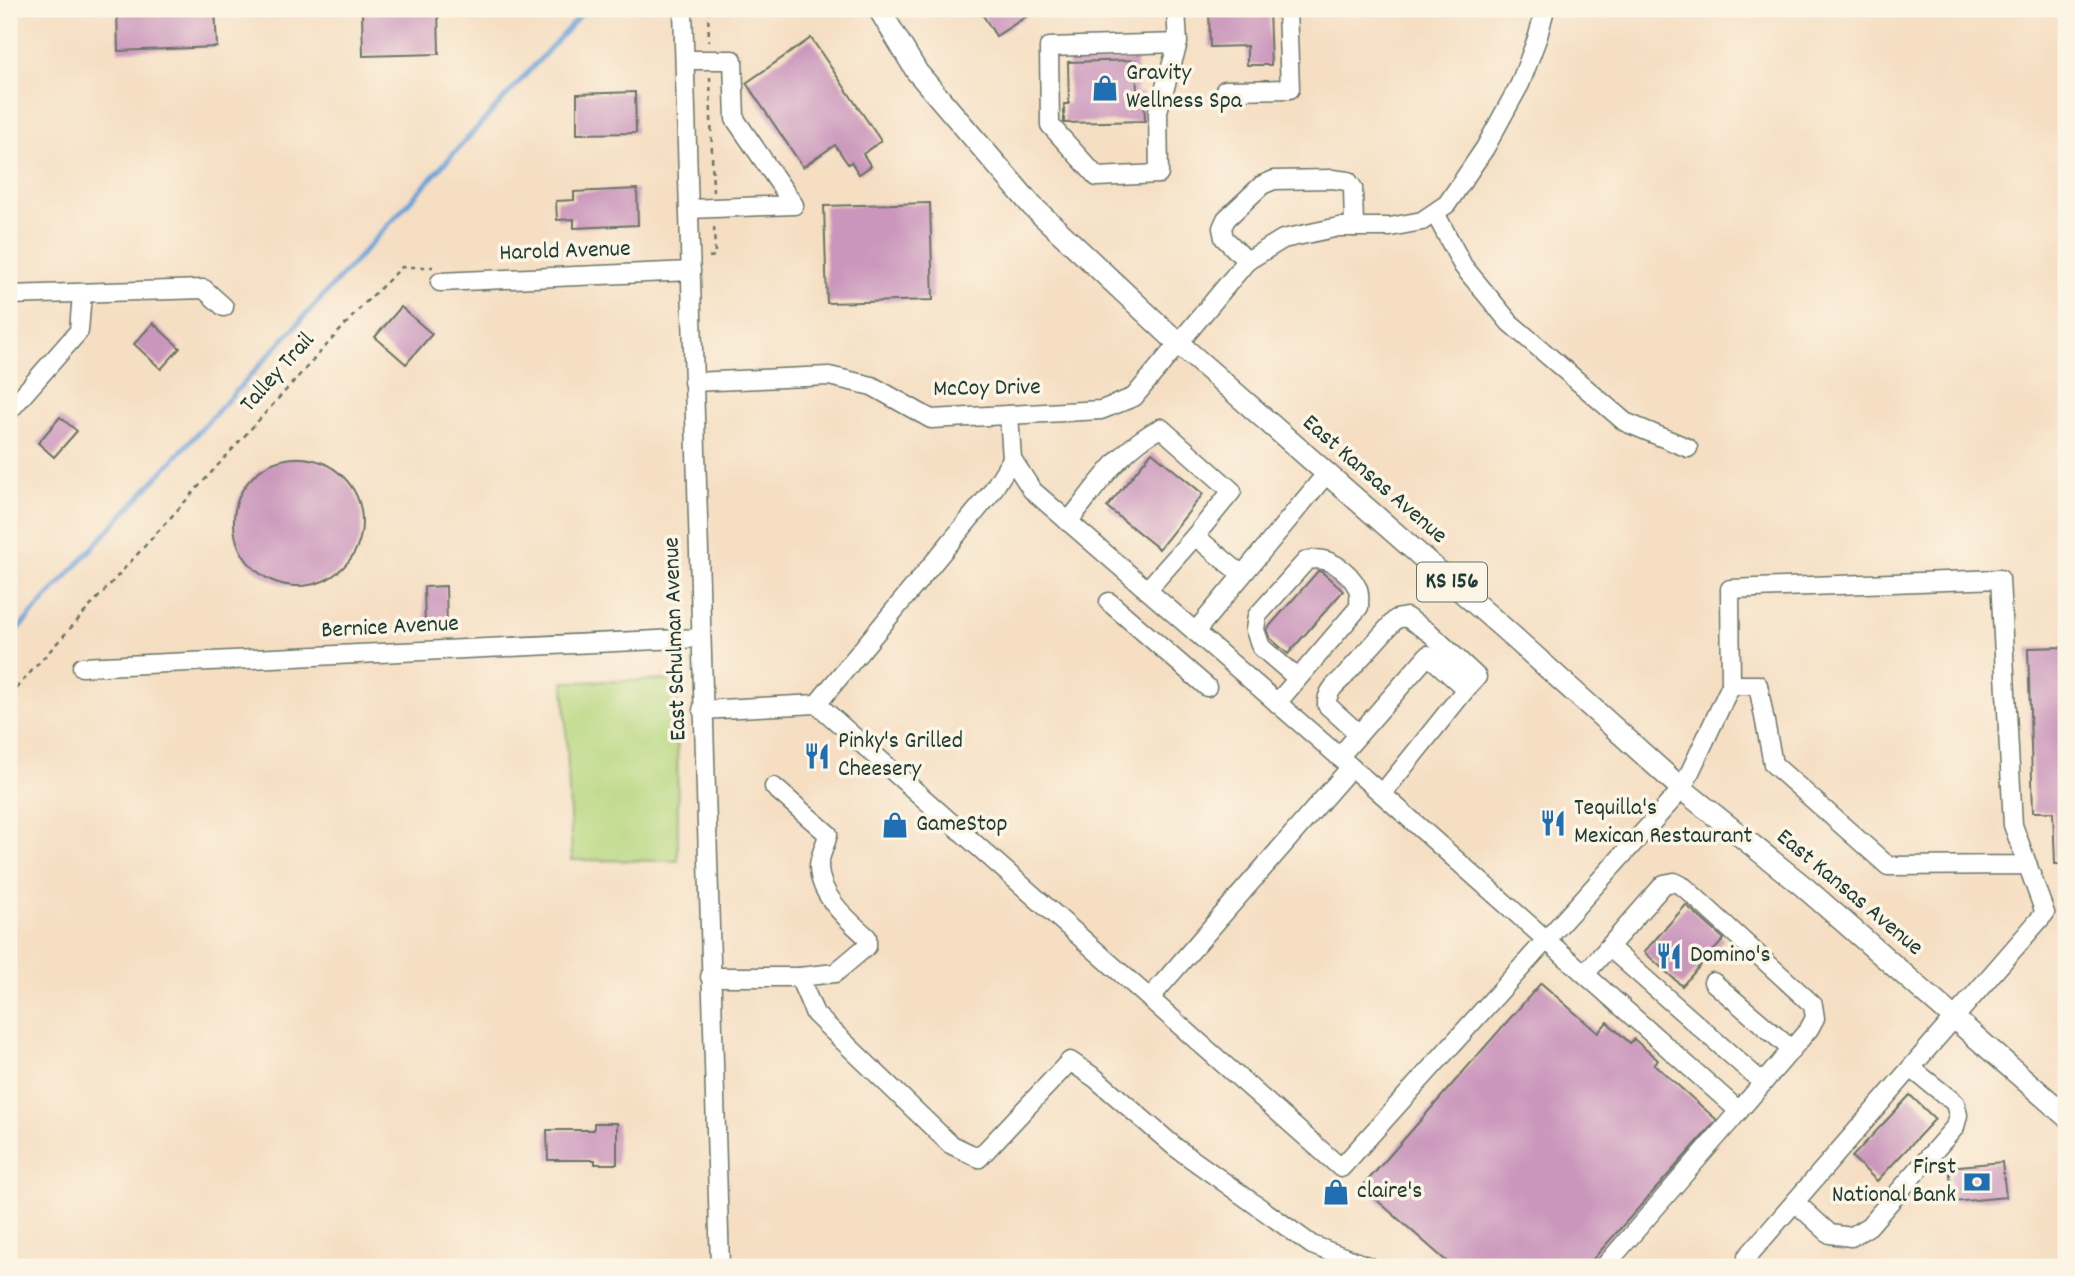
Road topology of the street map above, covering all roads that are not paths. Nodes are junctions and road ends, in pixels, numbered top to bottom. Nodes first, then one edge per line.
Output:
1 (683, 9) edge
2 (879, 9) edge
3 (891, 9) edge
4 (1176, 9) edge
5 (1287, 9) edge
6 (1545, 9) edge
7 (896, 38) junction
8 (1178, 43) junction
9 (685, 60) junction
10 (1225, 90) dead end
11 (689, 209) junction
12 (1434, 212) junction
13 (1354, 227) junction
14 (1247, 261) junction
15 (691, 271) junction
16 (442, 274) road end
17 (82, 293) junction
18 (9, 295) edge
19 (224, 307) dead end
20 (1178, 342) junction
21 (694, 382) junction
22 (9, 411) edge
23 (1009, 415) junction
24 (1688, 447) dead end
25 (1012, 459) junction
26 (1327, 473) junction
27 (1068, 522) junction
28 (1195, 536) junction
29 (1242, 575) junction
30 (1147, 590) junction
31 (1109, 602) dead end
32 (1195, 632) junction
33 (700, 638) junction
34 (82, 667) dead end
35 (1297, 678) junction
36 (1471, 683) junction
37 (1731, 685) junction
38 (1207, 687) dead end
39 (1277, 703) junction
40 (817, 704) junction
41 (702, 710) junction
42 (1359, 734) junction
43 (1345, 762) junction
44 (774, 787) dead end
45 (1682, 789) junction
46 (1382, 794) junction
47 (2028, 865) junction
48 (1547, 940) junction
49 (1609, 947) junction
50 (1585, 974) junction
51 (710, 977) junction
52 (799, 977) junction
53 (1713, 982) dead end
54 (1150, 998) junction
55 (1955, 1018) junction
56 (1791, 1049) junction
57 (1911, 1068) junction
58 (1763, 1083) junction
59 (1739, 1111) junction
60 (2066, 1116) edge
61 (1795, 1202) junction
62 (1747, 1257) dead end
63 (720, 1267) edge
64 (1370, 1267) edge
65 (1604, 1267) edge

1 - 9 street, East Schulman Avenue
2 - 7 main road, East Kansas Avenue / KS 156
3 - 7 main road
4 - 8 street
5 - 10 street
6 - 12 street
7 - 20 main road, East Kansas Avenue / KS 156
8 - 8 street
9 - 11 street, East Schulman Avenue
9 - 11 street
11 - 15 street, East Schulman Avenue
12 - 13 street, McCoy Drive
12 - 24 street
13 - 14 street, McCoy Drive
13 - 14 street
14 - 20 street, McCoy Drive
15 - 16 street, Harold Avenue
15 - 21 street, East Schulman Avenue
17 - 18 street
17 - 19 street
17 - 22 street
20 - 23 street, McCoy Drive
20 - 26 main road, East Kansas Avenue / KS 156
21 - 23 street, McCoy Drive
21 - 33 street, East Schulman Avenue
23 - 25 street
25 - 27 street
25 - 40 street
26 - 29 street
26 - 45 main road, East Kansas Avenue / KS 156
27 - 28 street
27 - 30 street
28 - 29 street
28 - 30 street
29 - 32 street
30 - 32 street
31 - 38 street
32 - 39 street
33 - 34 street, Bernice Avenue
33 - 41 street, East Schulman Avenue
35 - 35 street
35 - 39 street
36 - 42 street
36 - 42 street
36 - 46 street
37 - 45 street
37 - 47 street
37 - 47 street
39 - 43 street
40 - 41 street
40 - 54 street
41 - 51 street, East Schulman Avenue
42 - 43 street
43 - 46 street
43 - 54 street
44 - 52 street
45 - 48 street
45 - 55 main road, East Kansas Avenue / KS 156
46 - 48 street
47 - 55 street
48 - 50 street
48 - 54 street
49 - 50 street
49 - 56 street
49 - 58 street
50 - 59 street
51 - 52 street
51 - 63 street, East Schulman Avenue
52 - 64 street
53 - 56 street
55 - 57 street
55 - 60 main road, East Kansas Avenue / KS 156
56 - 58 street
57 - 61 street
57 - 61 street
58 - 59 street
59 - 65 street
61 - 62 street

